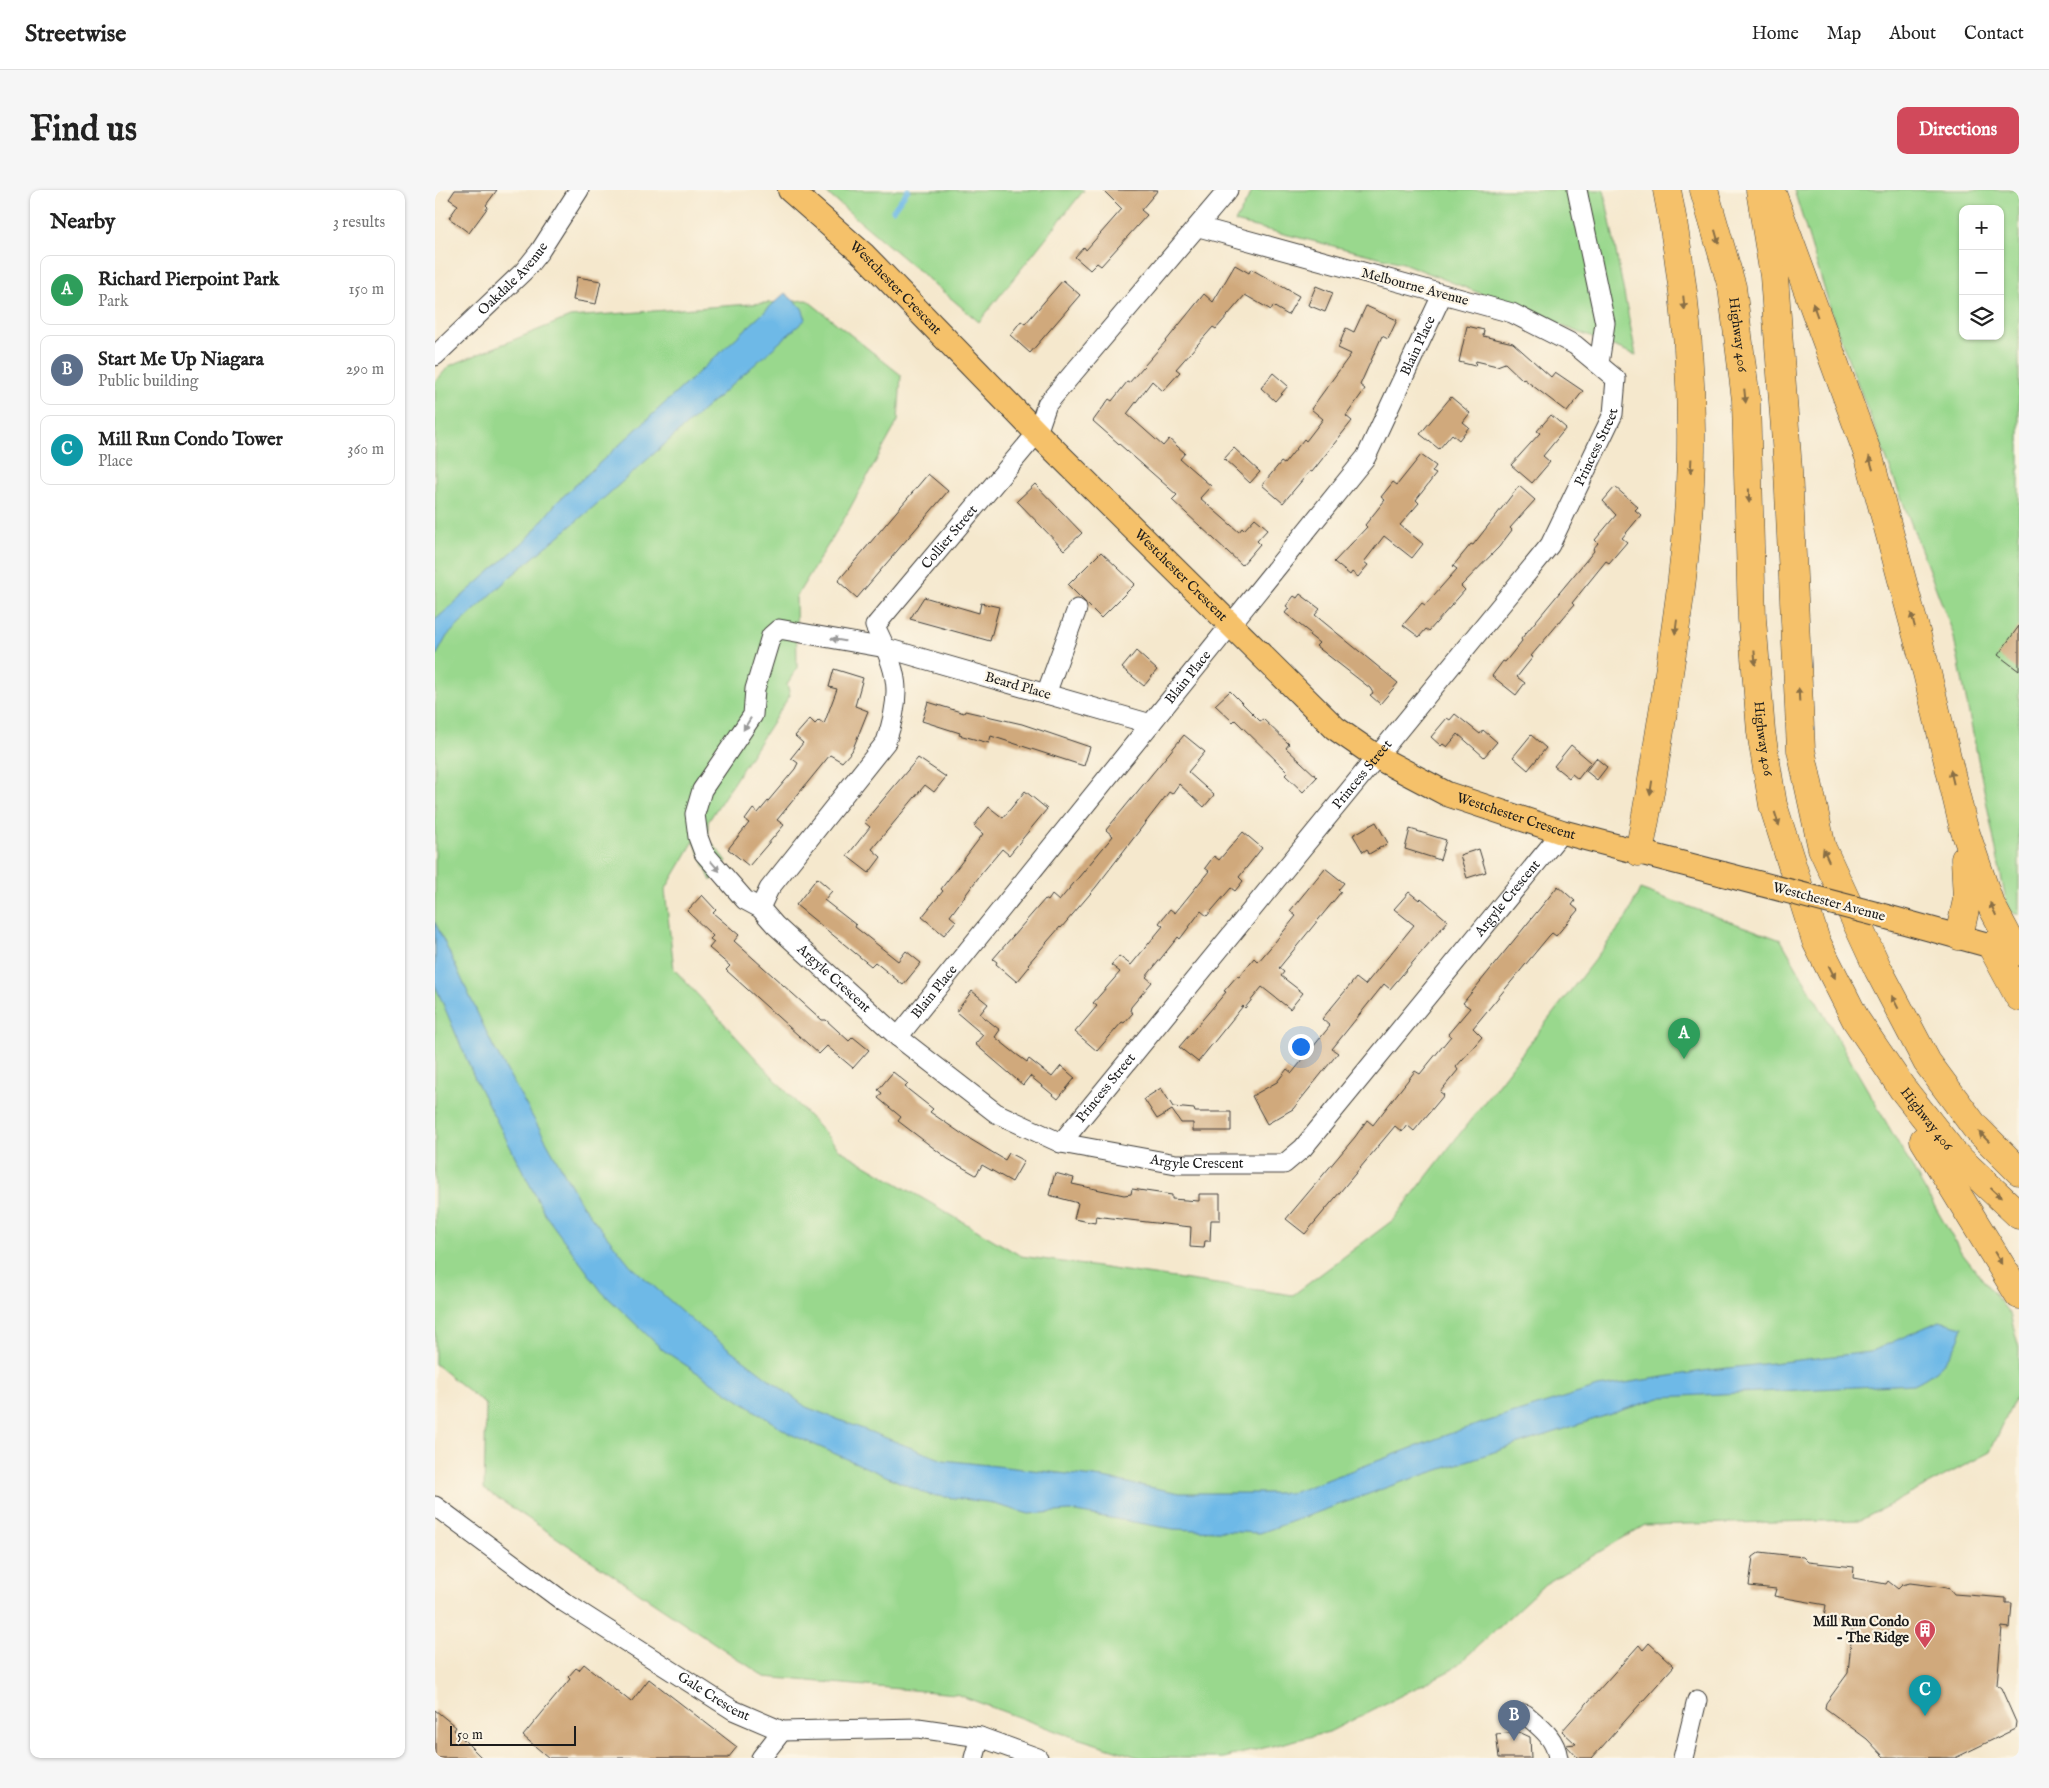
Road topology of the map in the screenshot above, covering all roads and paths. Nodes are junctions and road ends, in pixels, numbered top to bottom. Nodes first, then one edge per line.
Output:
1 (579, 190) edge
2 (790, 190) edge
3 (1229, 190) edge
4 (1577, 190) edge
5 (1667, 190) edge
6 (1704, 190) edge
7 (1759, 190) edge
8 (1771, 190) edge
9 (1199, 226) junction
10 (1443, 295) junction
11 (435, 356) edge
12 (1599, 364) junction
13 (1616, 379) joint
14 (1037, 433) junction
15 (1077, 609) dead end
16 (1230, 625) junction
17 (886, 648) junction
18 (1046, 694) junction
19 (1151, 724) junction
20 (1377, 757) junction
21 (1963, 825) junction
22 (1563, 832) junction
23 (1639, 852) junction
24 (760, 908) junction
25 (1959, 936) junction
26 (2009, 950) edge
27 (2019, 997) edge
28 (1855, 1020) junction
29 (898, 1037) junction
30 (1061, 1142) junction
31 (2019, 1171) edge
32 (2019, 1215) edge
33 (2019, 1295) edge
34 (435, 1506) edge
35 (1697, 1700) dead end
36 (1525, 1714) dead end
37 (782, 1732) junction
38 (980, 1737) junction
39 (761, 1758) edge
40 (974, 1758) edge
41 (1038, 1758) edge
42 (1559, 1758) edge
43 (1683, 1758) edge

1 - 11 street, Oakdale Avenue
2 - 14 main road, Westchester Crescent
3 - 9 street, Collier Street
4 - 12 street
5 -> 23 highway
6 -> 28 highway, Highway 406
31 -> 7 highway
21 -> 8 highway
9 - 10 street, Melbourne Avenue
9 - 14 street, Collier Street
10 - 12 street, Melbourne Avenue
10 - 16 street, Blain Place
12 - 13 street, Melbourne Avenue
13 - 20 street, Princess Street
14 - 16 main road, Westchester Crescent
14 - 17 street, Collier Street
15 - 18 street
16 - 19 street, Blain Place
16 - 20 main road, Westchester Crescent
17 - 18 street, Beard Place
17 - 24 street, Collier Street
17 -> 24 street, Beard Place
18 - 19 street, Beard Place
19 - 29 street, Blain Place
20 - 22 main road, Westchester Crescent
20 - 30 street, Princess Street
21 - 25 highway
26 -> 21 highway
22 - 23 main road, Westchester Crescent
22 - 30 street, Argyle Crescent
23 - 25 main road, Westchester Avenue, bridge
24 - 29 street, Argyle Crescent
25 - 26 main road, Westchester Avenue
26 - 27 highway
28 -> 32 highway, Highway 406
28 -> 33 highway
29 - 30 street, Argyle Crescent
34 - 37 street, Gale Crescent
35 - 43 street
36 - 42 street
37 - 38 street, Gale Crescent
37 - 39 street
38 - 40 street
38 - 41 street, Gale Crescent

